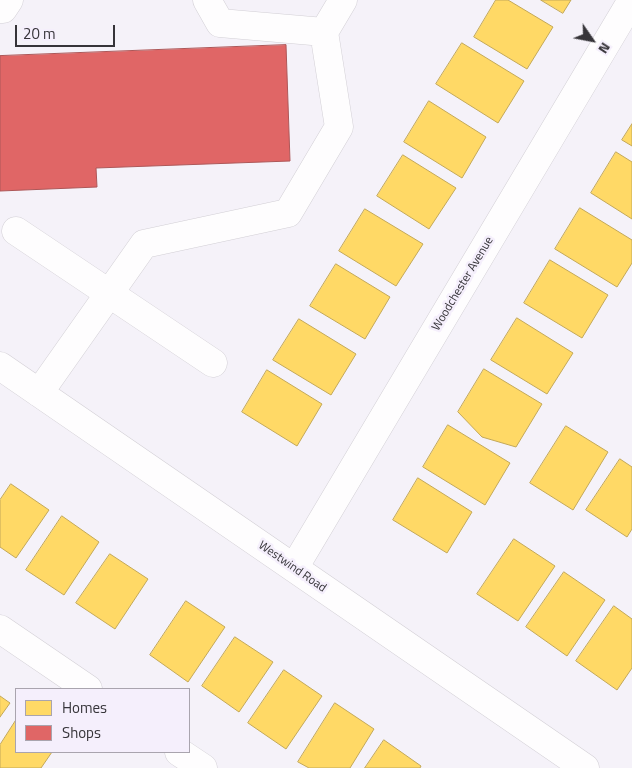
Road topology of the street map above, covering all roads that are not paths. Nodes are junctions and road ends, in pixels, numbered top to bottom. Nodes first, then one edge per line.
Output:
1 (9, 0) edge
2 (208, 0) edge
3 (343, 0) edge
4 (632, 0) edge
5 (0, 9) edge
6 (324, 32) junction
7 (16, 231) dead end
8 (109, 294) junction
9 (213, 363) dead end
10 (0, 366) edge
11 (39, 393) junction
12 (294, 568) junction
13 (0, 629) edge
14 (87, 688) edge
15 (180, 753) edge
16 (203, 768) edge
17 (584, 768) edge

1 - 5 street
2 - 6 street
3 - 6 street
4 - 12 street, Woodchester Avenue
6 - 8 street
7 - 8 street
8 - 9 street
8 - 11 street
10 - 11 street, Westwind Road
11 - 12 street, Westwind Road
12 - 17 street, Westwind Road
13 - 14 street
15 - 16 street

